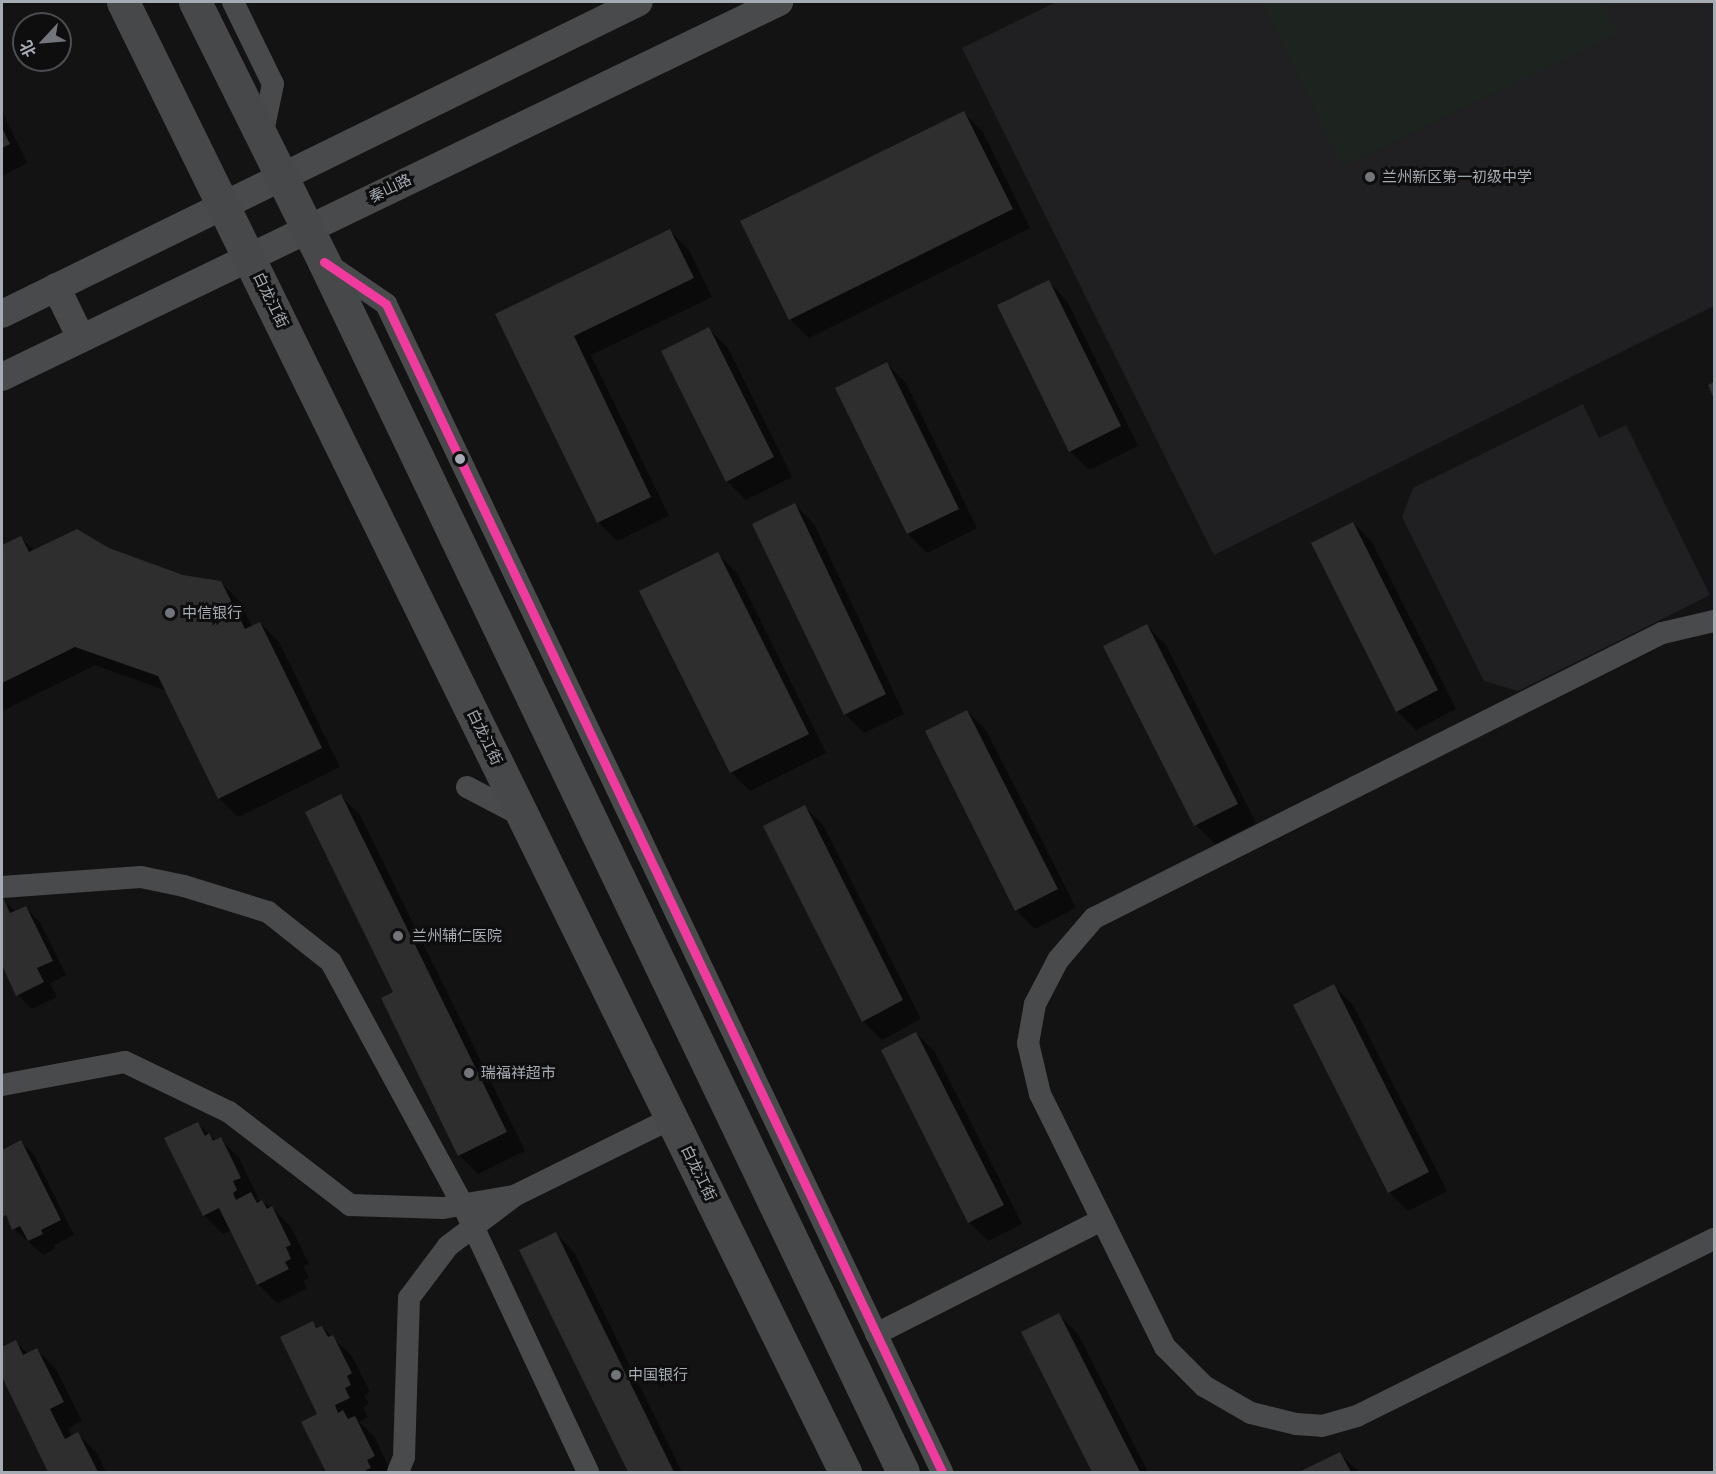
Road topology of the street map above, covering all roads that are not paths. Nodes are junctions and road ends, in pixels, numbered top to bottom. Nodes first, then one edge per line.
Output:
1 (123, 2) edge
2 (195, 2) edge
3 (233, 2) edge
4 (639, 2) edge
5 (779, 2) edge
6 (262, 136) junction
7 (282, 176) junction
8 (224, 205) junction
9 (307, 228) junction
10 (249, 256) junction
11 (324, 262) junction
12 (56, 287) junction
13 (2, 314) edge
14 (81, 338) junction
15 (2, 377) edge
16 (1714, 621) edge
17 (466, 787) dead end
18 (524, 817) junction
19 (2, 887) edge
20 (2, 1085) edge
21 (672, 1119) junction
22 (514, 1196) junction
23 (462, 1205) junction
24 (1102, 1220) junction
25 (472, 1228) junction
26 (1714, 1239) edge
27 (876, 1334) junction
28 (585, 1469) edge
29 (398, 1473) edge
30 (845, 1473) edge
31 (903, 1473) edge
32 (942, 1473) edge

1 - 8 main road, 白龙江街
2 - 6 main road
3 - 6 street
4 - 7 street
5 - 9 street, 秦山路
6 - 7 main road
7 - 8 street
7 - 9 main road
8 - 10 main road, 白龙江街
8 - 12 street
9 - 10 street, 秦山路
9 - 11 main road
10 - 14 street, 秦山路
10 - 18 main road, 白龙江街
11 - 27 street
11 - 31 main road
12 - 13 street
12 - 14 street
14 - 15 street, 秦山路
16 - 24 street
17 - 18 street
18 - 21 main road, 白龙江街
19 - 23 street
20 - 23 street
21 - 22 street
21 - 30 main road, 白龙江街
22 - 23 street
22 - 25 street
23 - 25 street
24 - 26 street
24 - 27 street
25 - 28 street
25 - 29 street
27 - 32 street

